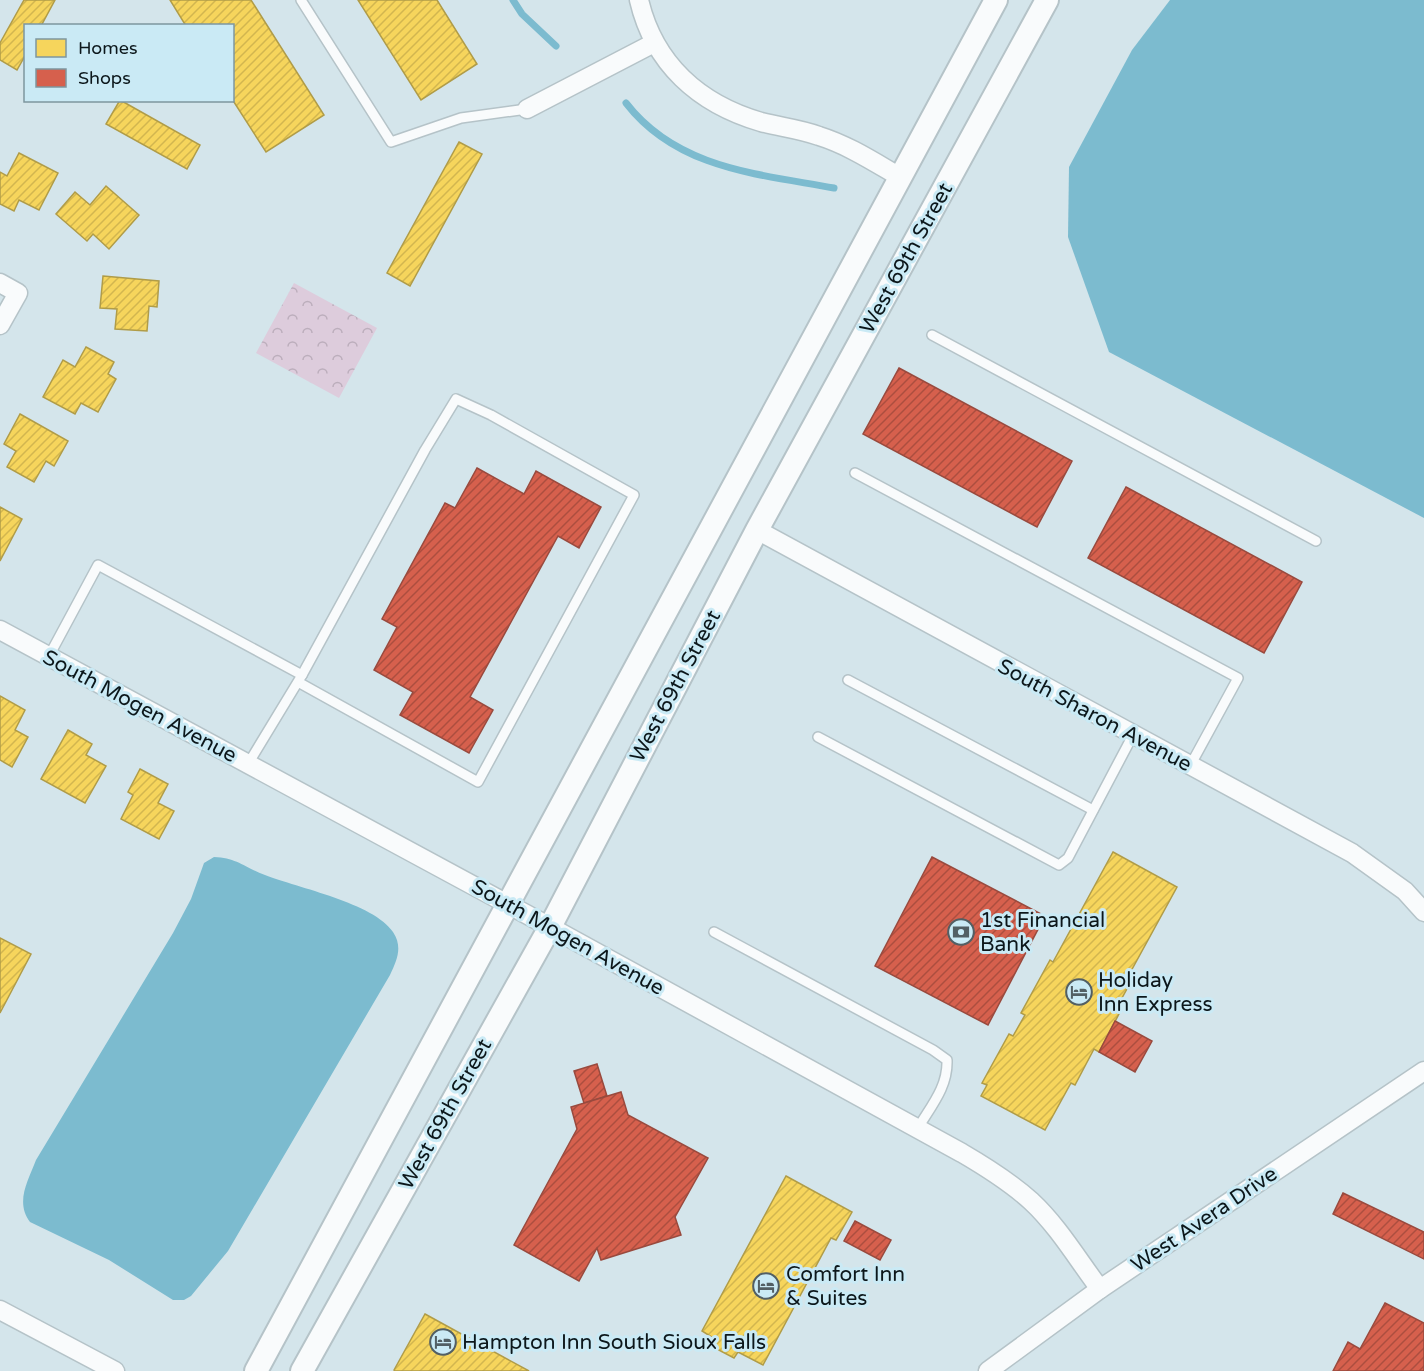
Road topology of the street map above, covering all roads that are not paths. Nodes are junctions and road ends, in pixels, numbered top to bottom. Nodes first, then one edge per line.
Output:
1 (301, 0) edge
2 (639, 0) edge
3 (996, 0) edge
4 (1047, 0) edge
5 (654, 43) junction
6 (527, 109) joint
7 (900, 177) junction
8 (0, 283) edge
9 (0, 325) edge
10 (932, 335) dead end
11 (855, 473) dead end
12 (757, 530) junction
13 (1316, 542) dead end
14 (0, 630) edge
15 (49, 656) junction
16 (300, 678) junction
17 (848, 680) dead end
18 (1133, 735) junction
19 (818, 737) dead end
20 (248, 764) junction
21 (1190, 766) junction
22 (1093, 810) junction
23 (508, 905) junction
24 (1424, 912) edge
25 (550, 927) junction
26 (714, 932) dead end
27 (1424, 1071) edge
28 (918, 1128) junction
29 (1100, 1289) junction
30 (0, 1310) edge
31 (115, 1371) edge
32 (256, 1371) edge
33 (302, 1371) edge
34 (988, 1371) edge

1 - 6 lane
2 - 5 street
3 - 7 street, West 69th Street
4 - 12 street, West 69th Street
5 - 6 street
5 - 7 street
7 - 23 street, West 69th Street
8 - 9 street
10 - 13 lane
11 - 21 lane
12 - 18 street, South Sharon Avenue
12 - 25 street, West 69th Street
14 - 15 street, South Mogen Avenue
15 - 16 lane
15 - 20 street, South Mogen Avenue
16 - 16 lane
16 - 20 lane
17 - 22 lane
18 - 21 street, South Sharon Avenue
18 - 22 lane
19 - 22 lane
20 - 23 street, South Mogen Avenue
21 - 24 street, South Sharon Avenue
23 - 25 street, South Mogen Avenue
23 - 32 street, West 69th Street
25 - 28 street, South Mogen Avenue
25 - 33 street, West 69th Street
26 - 28 lane
27 - 29 street, West Avera Drive
28 - 29 street, South Mogen Avenue
29 - 34 street, West Avera Drive
30 - 31 street

